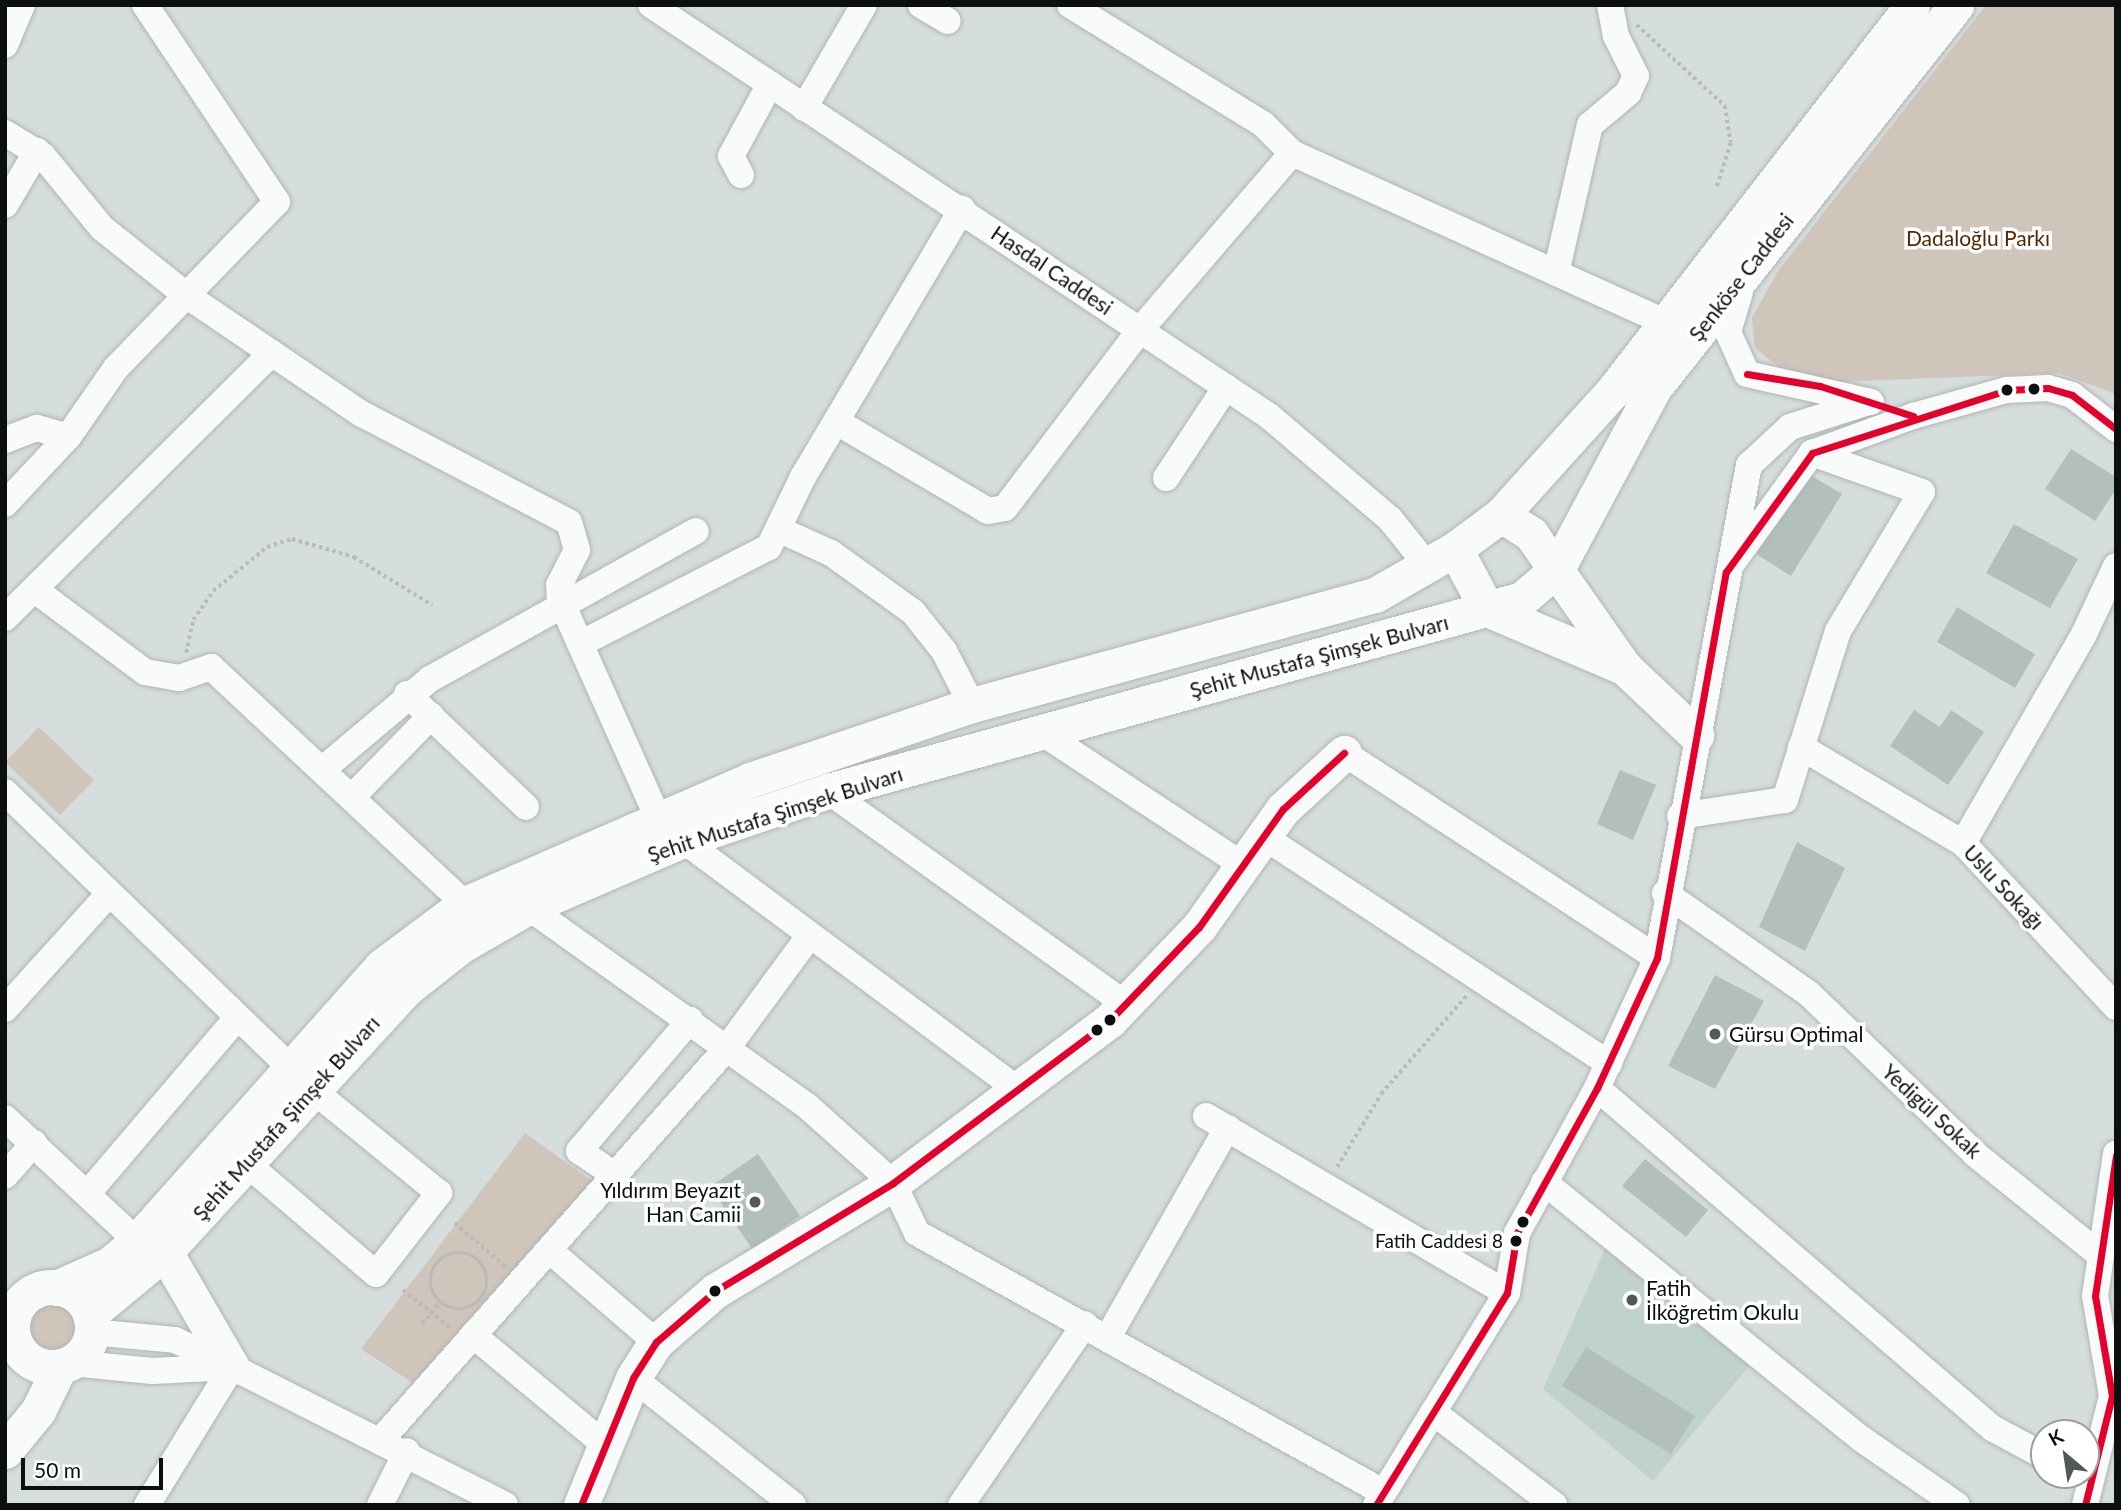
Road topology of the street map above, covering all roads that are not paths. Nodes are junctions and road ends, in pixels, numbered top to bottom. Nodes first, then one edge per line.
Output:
1 (22, 5) edge
2 (145, 5) edge
3 (651, 5) edge
4 (864, 5) edge
5 (920, 5) edge
6 (1070, 5) edge
7 (1610, 5) edge
8 (1912, 5) edge
9 (1956, 5) edge
10 (948, 21) dead end
11 (5, 45) edge
12 (770, 85) junction
13 (804, 108) junction
14 (5, 133) edge
15 (37, 151) junction
16 (1292, 153) junction
17 (741, 175) dead end
18 (5, 205) edge
19 (962, 209) junction
20 (1754, 261) junction
21 (1556, 273) junction
22 (186, 295) junction
23 (1666, 323) junction
24 (1140, 330) junction
25 (272, 353) junction
26 (1226, 387) junction
27 (1869, 402) junction
28 (1913, 416) junction
29 (837, 422) junction
30 (2116, 429) edge
31 (68, 437) junction
32 (5, 440) edge
33 (1812, 453) junction
34 (1166, 478) dead end
35 (5, 504) edge
36 (1501, 514) junction
37 (780, 530) junction
38 (696, 531) dead end
39 (1441, 557) junction
40 (2116, 566) edge
41 (1557, 569) junction
42 (1726, 572) junction
43 (35, 590) junction
44 (562, 605) junction
45 (1487, 609) junction
46 (5, 618) edge
47 (580, 644) junction
48 (1625, 668) junction
49 (407, 694) junction
50 (972, 705) junction
51 (431, 716) junction
52 (1041, 732) junction
53 (1696, 735) junction
54 (1801, 747) junction
55 (1344, 753) joint
56 (323, 769) junction
57 (828, 791) junction
58 (353, 796) junction
59 (7, 798) edge
60 (526, 807) dead end
61 (1681, 816) junction
62 (670, 829) junction
63 (1264, 837) junction
64 (1963, 843) junction
65 (1244, 866) junction
66 (1665, 893) junction
67 (520, 894) junction
68 (108, 895) junction
69 (465, 904) junction
70 (810, 935) junction
71 (1657, 958) junction
72 (1127, 1005) junction
73 (2116, 1007) edge
74 (5, 1009) edge
75 (237, 1018) junction
76 (690, 1020) junction
77 (727, 1048) junction
78 (1609, 1064) junction
79 (303, 1080) junction
80 (1597, 1088) junction
81 (1020, 1091) junction
82 (5, 1118) edge
83 (34, 1143) junction
84 (2116, 1154) edge
85 (246, 1163) junction
86 (615, 1175) junction
87 (5, 1176) edge
88 (1544, 1182) junction
89 (892, 1183) junction
90 (88, 1193) junction
91 (151, 1246) junction
92 (549, 1250) junction
93 (2100, 1255) junction
94 (32, 1287) edge
95 (1507, 1293) junction
96 (91, 1323) junction
97 (1085, 1324) junction
98 (1108, 1337) junction
99 (471, 1338) junction
100 (9, 1340) edge
101 (656, 1342) junction
102 (65, 1364) junction
103 (232, 1367) junction
104 (633, 1378) junction
105 (2114, 1393) edge
106 (1433, 1412) junction
107 (381, 1440) junction
108 (2100, 1440) edge
109 (605, 1445) junction
110 (2030, 1448) edge
111 (5, 1451) edge
112 (407, 1451) junction
113 (1379, 1498) edge
114 (147, 1505) edge
115 (380, 1505) edge
116 (505, 1505) edge
117 (580, 1505) edge
118 (793, 1505) edge
119 (961, 1505) edge
120 (1554, 1505) edge
121 (1957, 1505) edge

1 - 11 street
2 - 22 street
3 - 12 street, Hasdal Caddesi
4 - 13 street
5 - 10 street
6 - 16 street
7 - 21 street
8 - 23 main road, Şenköse Caddesi
9 - 20 main road, Şenköse Caddesi
12 - 13 street, Hasdal Caddesi
12 - 17 street
13 - 19 street, Hasdal Caddesi
14 - 15 street
15 - 18 street
15 - 22 street
16 - 21 street
16 - 24 street
19 - 24 street, Hasdal Caddesi
19 - 29 street
20 - 27 street
20 - 41 main road, Şenköse Caddesi
21 - 23 street
22 - 25 street
22 - 31 street
23 - 36 main road, Şenköse Caddesi
24 - 26 street, Hasdal Caddesi
24 - 29 street
25 - 43 street
25 - 44 street
26 - 34 street
26 - 39 street, Hasdal Caddesi
27 - 28 street
27 - 42 street
28 - 30 street
28 - 33 street
29 - 37 street
31 - 32 street
31 - 35 street
33 - 42 street
33 - 54 street
36 - 39 main road, Şehit Mustafa Şimşek Bulvarı
36 - 41 main road
37 - 47 street
37 - 50 street
38 - 44 street
39 - 45 main road
39 - 50 main road, Şehit Mustafa Şimşek Bulvarı
40 - 64 street
41 - 45 main road, Şehit Mustafa Şimşek Bulvarı
41 - 48 main road
42 - 53 street
43 - 46 street
43 - 56 street
44 - 47 street
44 - 49 street
45 - 48 main road
45 - 52 main road, Şehit Mustafa Şimşek Bulvarı
47 - 62 street
48 - 53 main road
49 - 51 street
49 - 56 street
50 - 62 main road, Şehit Mustafa Şimşek Bulvarı
51 - 58 street
51 - 60 street
52 - 57 main road, Şehit Mustafa Şimşek Bulvarı
52 - 65 street
53 - 61 street
54 - 61 street
54 - 64 street, Uslu Sokağı
55 - 63 main road
55 - 71 street
56 - 58 street
57 - 62 main road, Şehit Mustafa Şimşek Bulvarı
57 - 72 street
58 - 69 street
59 - 68 street
61 - 66 street
62 - 67 main road, Şehit Mustafa Şimşek Bulvarı
62 - 70 street
63 - 65 main road
63 - 78 street
64 - 73 street, Uslu Sokağı
65 - 72 main road
66 - 71 street
66 - 93 street, Yedigül Sokak
67 - 69 main road, Şehit Mustafa Şimşek Bulvarı
67 - 76 street
67 - 79 main road, Şehit Mustafa Şimşek Bulvarı
68 - 74 street
68 - 75 street
69 - 79 main road, Şehit Mustafa Şimşek Bulvarı
70 - 77 street
70 - 81 street
71 - 78 street
72 - 81 main road
75 - 79 street
75 - 90 street
76 - 77 street
76 - 86 street
77 - 86 street
77 - 89 street
78 - 80 street
79 - 85 main road, Şehit Mustafa Şimşek Bulvarı
79 - 85 street
79 - 91 main road, Şehit Mustafa Şimşek Bulvarı
80 - 88 street
80 - 110 street
81 - 89 main road
82 - 83 street
83 - 87 street
83 - 90 street
84 - 93 street
85 - 91 main road, Şehit Mustafa Şimşek Bulvarı
86 - 92 street
88 - 95 street
88 - 121 street
89 - 97 street
89 - 101 main road
90 - 91 street
91 - 94 main road, Şehit Mustafa Şimşek Bulvarı
91 - 96 main road, Şehit Mustafa Şimşek Bulvarı
91 - 103 main road
92 - 99 street
92 - 101 street
93 - 105 street
94 - 96 main road
94 - 100 main road
95 - 98 street
95 - 106 street
96 - 102 main road
96 - 103 street
97 - 98 street
97 - 119 street
98 - 113 street
99 - 107 street
99 - 109 street
100 - 102 main road
101 - 104 main road
102 - 103 street
102 - 111 main road
103 - 107 street
103 - 114 street
104 - 109 main road
104 - 118 street
105 - 108 street
106 - 113 street
106 - 120 street
107 - 112 street
109 - 117 main road
112 - 115 street
112 - 116 street

